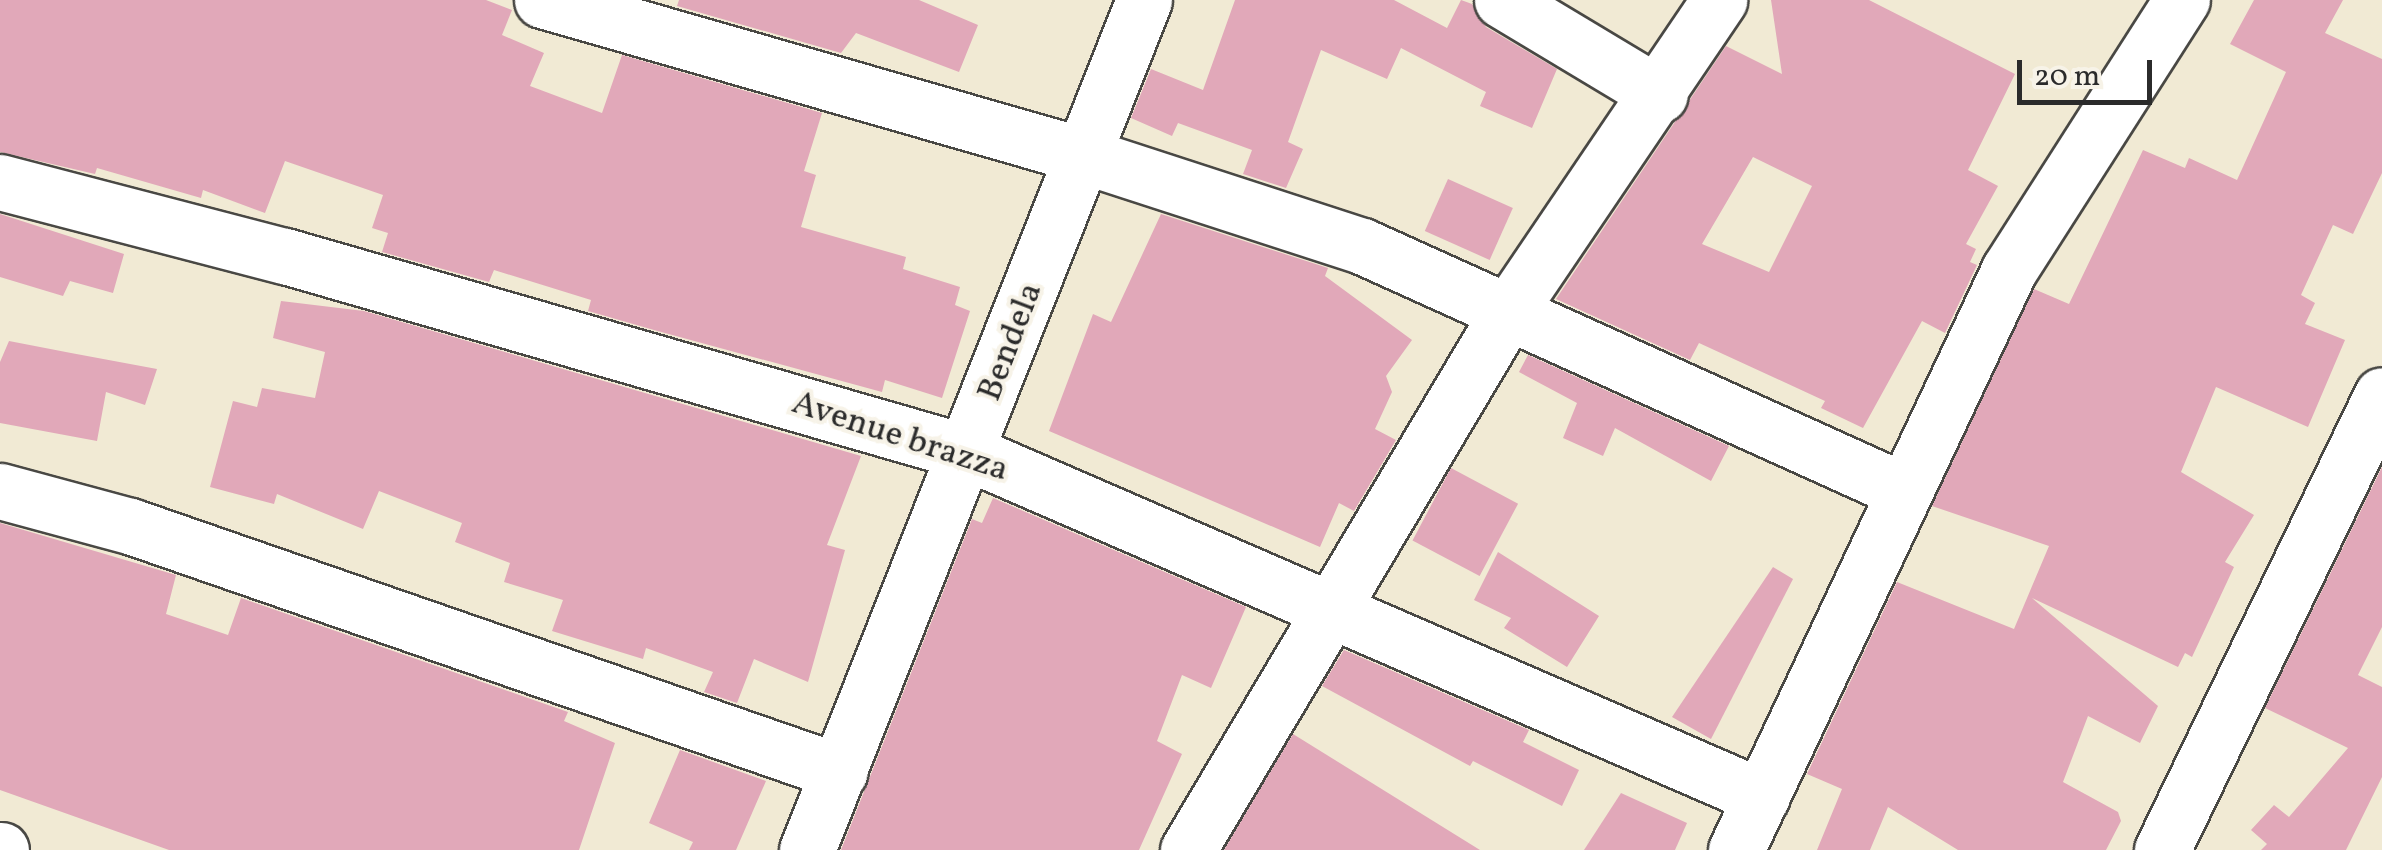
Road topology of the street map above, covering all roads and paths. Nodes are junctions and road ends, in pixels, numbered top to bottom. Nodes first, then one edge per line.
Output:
1 (542, 0) edge
2 (1144, 0) edge
3 (1502, 0) edge
4 (1719, 0) edge
5 (2182, 0) edge
6 (648, 14) edge
7 (1660, 95) junction
8 (1082, 155) junction
9 (0, 182) edge
10 (1508, 312) junction
11 (2382, 395) edge
12 (970, 453) junction
13 (1902, 490) junction
14 (0, 491) edge
15 (1328, 608) junction
16 (840, 772) junction
17 (1762, 797) junction
18 (806, 850) edge
19 (1188, 850) edge
20 (1736, 850) edge
21 (2162, 850) edge

1 - 6 street
2 - 8 street, Bendela
3 - 7 street
4 - 7 street
5 - 13 street
6 - 8 street
7 - 10 street
8 - 10 street
8 - 12 street, Bendela
9 - 12 street, Avenue brazza
10 - 13 street
10 - 15 street
11 - 21 street
12 - 15 street, Avenue brazza
12 - 16 street, Bendela
13 - 17 street
14 - 16 street
15 - 17 street, Avenue brazza
15 - 19 street
16 - 18 street, Bendela
17 - 20 street

